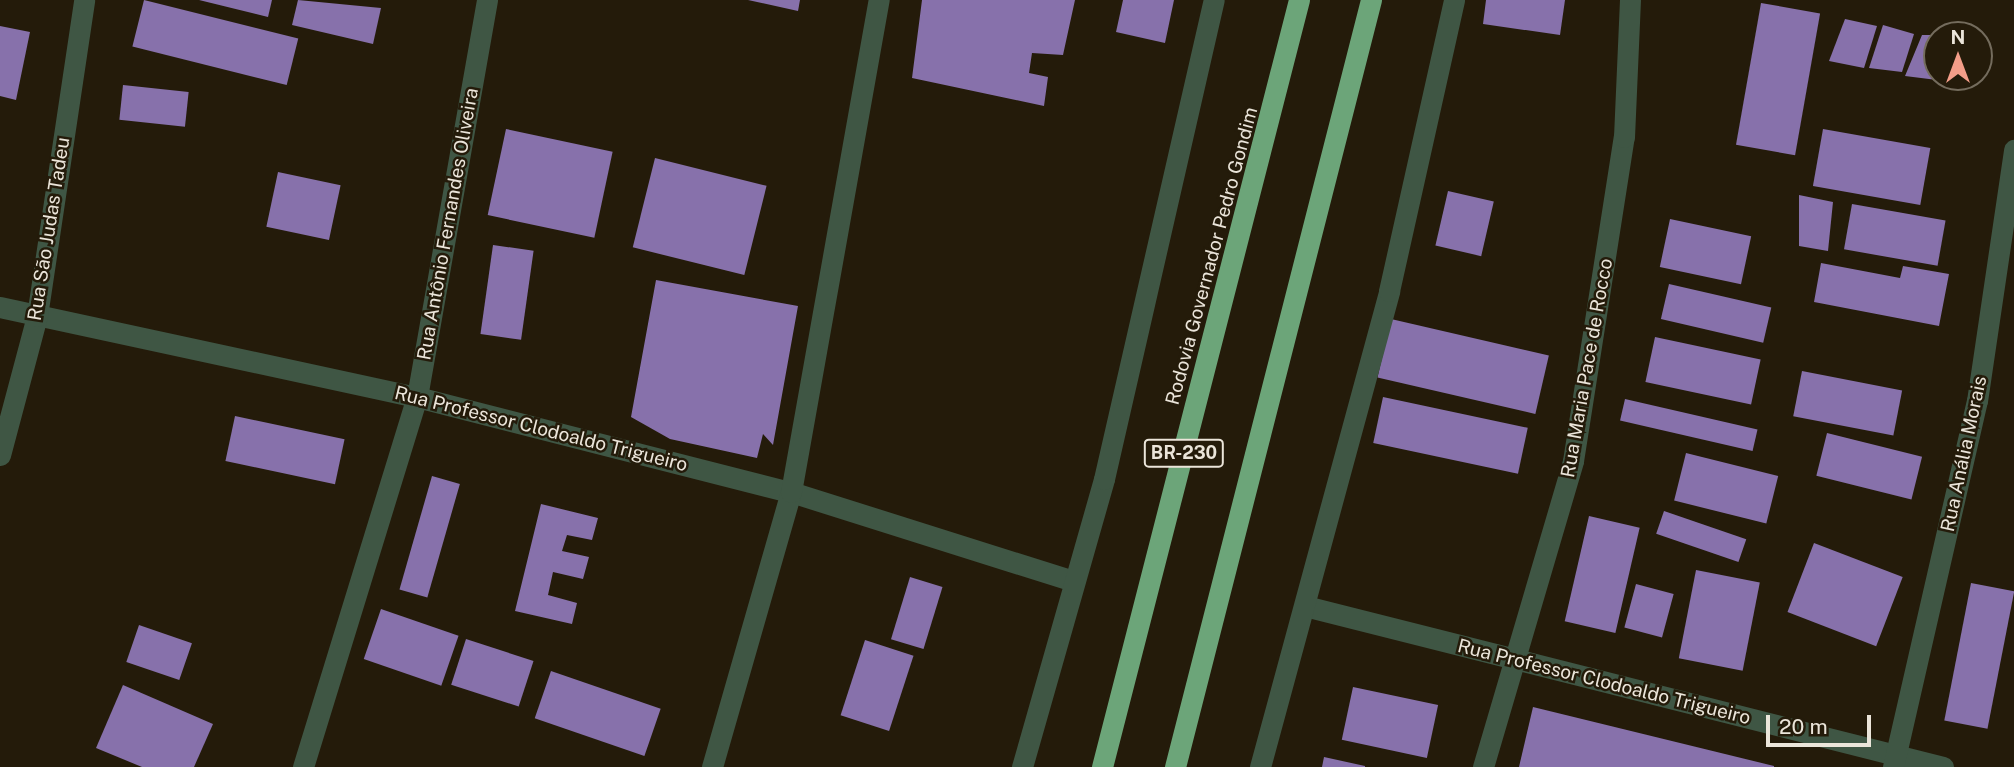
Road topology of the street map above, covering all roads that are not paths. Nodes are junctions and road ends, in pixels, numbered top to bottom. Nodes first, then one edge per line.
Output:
1 (84, 0) edge
2 (487, 0) edge
3 (879, 0) edge
4 (1214, 0) edge
5 (1299, 0) edge
6 (1371, 0) edge
7 (1454, 0) edge
8 (1630, 0) edge
9 (2014, 150) edge
10 (0, 307) edge
11 (37, 316) junction
12 (417, 397) junction
13 (0, 456) edge
14 (791, 492) junction
15 (1074, 582) junction
16 (1305, 606) junction
17 (1512, 659) junction
18 (1895, 761) edge
19 (303, 767) edge
20 (712, 767) edge
21 (1022, 767) edge
22 (1102, 767) edge
23 (1175, 767) edge
24 (1260, 767) edge
25 (1483, 767) edge
26 (1943, 767) edge

1 - 11 street, Rua São Judas Tadeu
2 - 12 street, Rua Antônio Fernandes Oliveira
3 - 14 street
4 - 15 street
5 - 22 highway, Rodovia Governador Pedro Gondim / BR-230
6 - 23 highway
7 - 16 street
8 - 17 street, Rua Maria Pace de Rocco
9 - 18 street, Rua Anália Morais
10 - 11 street, Rua Professor Clodoaldo Trigueiro
11 - 12 street, Rua Professor Clodoaldo Trigueiro
11 - 13 street, Rua São Judas Tadeu
12 - 14 street, Rua Professor Clodoaldo Trigueiro
12 - 19 street, Rua Antônio Fernandes Oliveira
14 - 15 street, Rua Professor Clodoaldo Trigueiro
14 - 20 street
15 - 21 street
16 - 17 street, Rua Professor Clodoaldo Trigueiro
16 - 24 street
17 - 18 street, Rua Professor Clodoaldo Trigueiro
17 - 25 street, Rua Maria Pace de Rocco
18 - 26 street, Rua Professor Clodoaldo Trigueiro

